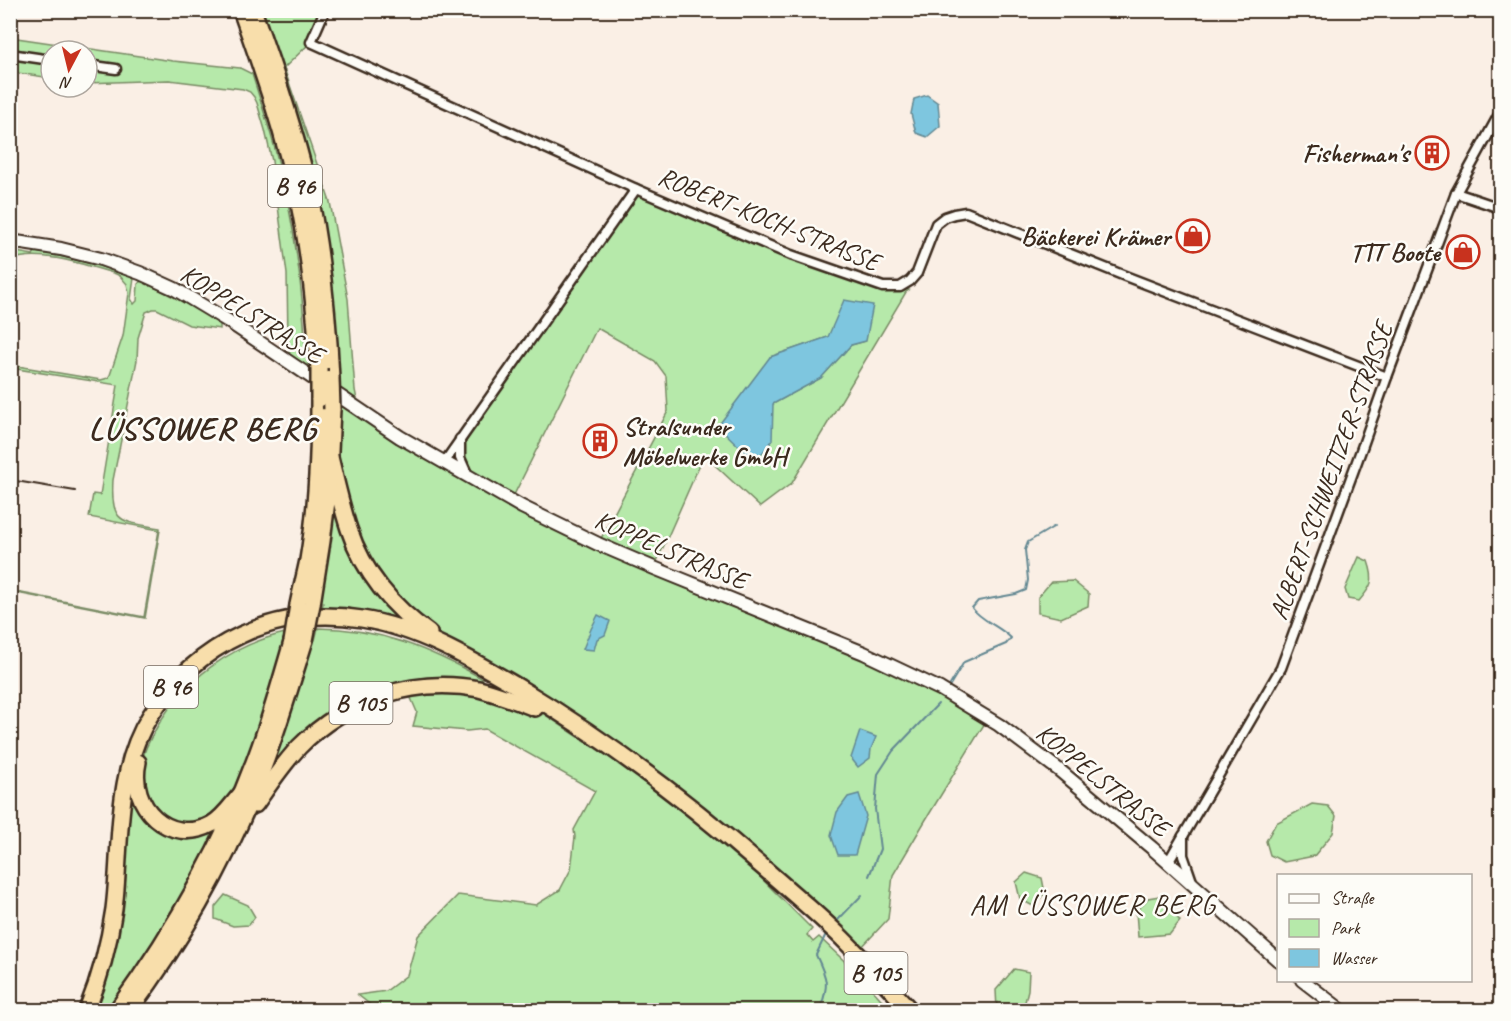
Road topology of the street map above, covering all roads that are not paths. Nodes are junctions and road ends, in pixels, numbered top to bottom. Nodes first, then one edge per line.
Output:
1 (241, 10) edge
2 (253, 10) edge
3 (324, 10) edge
4 (10, 54) edge
5 (39, 58) edge
6 (99, 67) edge
7 (116, 69) dead end
8 (1500, 113) edge
9 (636, 189) junction
10 (1456, 193) junction
11 (1500, 208) edge
12 (10, 241) edge
13 (1387, 377) junction
14 (460, 439) junction
15 (330, 457) junction
16 (444, 463) junction
17 (468, 477) junction
18 (305, 605) junction
19 (298, 641) junction
20 (480, 665) junction
21 (535, 708) junction
22 (241, 794) junction
23 (238, 829) junction
24 (1183, 835) junction
25 (1168, 862) junction
26 (1193, 884) junction
27 (819, 922) junction
28 (838, 941) junction
29 (1277, 959) edge
30 (1303, 982) edge
31 (87, 1011) edge
32 (117, 1011) edge
33 (130, 1011) edge
34 (898, 1011) edge
35 (910, 1011) edge
36 (1341, 1011) edge

1 - 18 highway, B 96, bridge
2 - 15 highway, B 96, bridge
3 - 9 street, ROBERT-KOCH-STRASSE
4 - 5 street
6 - 7 street
8 - 10 street, ALBERT-SCHWEITZER-STRASSE
9 - 13 street, ROBERT-KOCH-STRASSE
9 - 14 street
10 - 11 street
10 - 13 street, ALBERT-SCHWEITZER-STRASSE
12 - 16 street, KOPPELSTRASSE
13 - 24 street, ALBERT-SCHWEITZER-STRASSE
14 - 16 street
14 - 17 street
15 - 18 highway, B 96
15 - 20 highway, B 96
16 - 17 street, KOPPELSTRASSE
17 - 25 street, KOPPELSTRASSE
18 - 19 highway, B 96, bridge
19 - 22 highway, B 96
19 - 23 highway, B 96
20 - 27 highway, B 105
20 - 31 highway, B 96
21 - 22 highway, B 96
21 - 23 highway, B 105
21 - 27 highway, B 105
22 - 32 highway, B 96
23 - 33 highway, B 96
24 - 25 street, ALBERT-SCHWEITZER-STRASSE
24 - 26 street
25 - 26 street, KOPPELSTRASSE
26 - 29 street, KOPPELSTRASSE
27 - 28 highway, B 105
28 - 34 highway, B 105
28 - 35 highway, B 105
30 - 36 street

